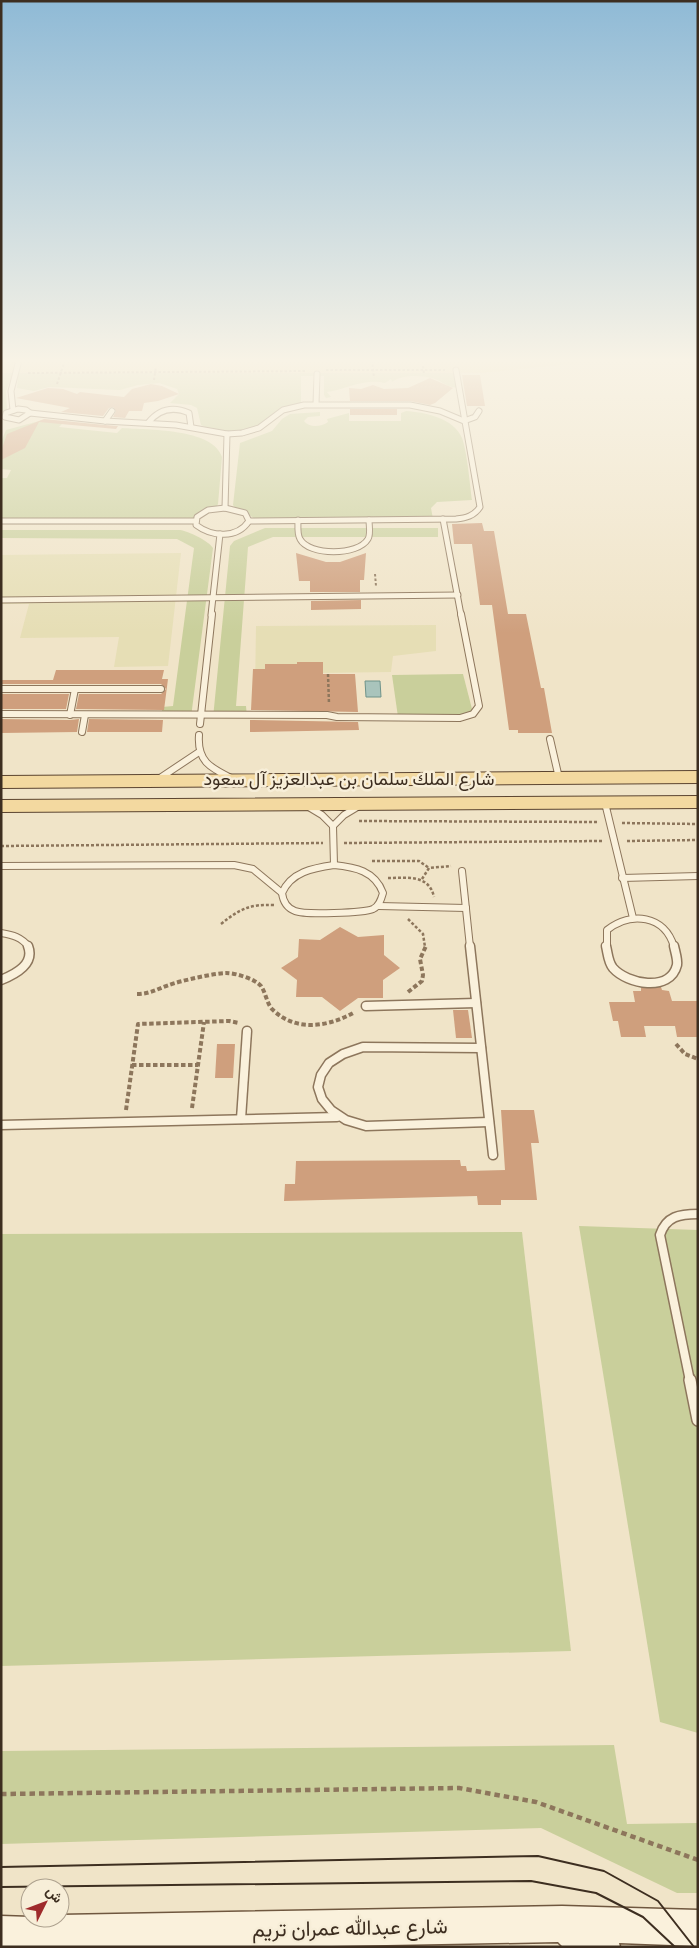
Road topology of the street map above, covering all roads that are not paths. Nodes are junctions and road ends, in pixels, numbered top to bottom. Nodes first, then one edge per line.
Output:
1 (226, 451) edge
2 (470, 451) edge
3 (224, 508) junction
4 (443, 519) junction
5 (298, 520) junction
6 (369, 520) junction
7 (1, 521) edge
8 (195, 521) junction
9 (249, 521) junction
10 (220, 534) junction
11 (458, 595) junction
12 (214, 598) junction
13 (1, 600) edge
14 (1, 689) edge
15 (75, 689) junction
16 (161, 689) dead end
17 (1, 714) edge
18 (70, 714) junction
19 (85, 715) junction
20 (201, 715) junction
21 (200, 724) dead end
22 (82, 732) dead end
23 (199, 735) dead end
24 (550, 740) dead end
25 (198, 752) junction
26 (698, 777) edge
27 (559, 778) junction
28 (235, 780) junction
29 (290, 780) junction
30 (155, 781) junction
31 (1, 782) edge
32 (698, 802) edge
33 (605, 803) junction
34 (303, 804) junction
35 (362, 804) junction
36 (1, 806) edge
37 (75, 806) junction
38 (333, 826) junction
39 (334, 865) junction
40 (1, 866) edge
41 (459, 868) road end
42 (698, 876) edge
43 (622, 878) junction
44 (282, 893) junction
45 (379, 906) junction
46 (466, 908) junction
47 (632, 918) junction
48 (1, 933) edge
49 (1, 980) edge
50 (476, 1004) junction
51 (366, 1006) road end
52 (247, 1031) road end
53 (481, 1048) junction
54 (338, 1117) junction
55 (241, 1119) junction
56 (490, 1122) junction
57 (1, 1125) edge
58 (493, 1155) dead end
59 (698, 1214) edge
60 (698, 1420) edge
61 (1, 1934) edge
62 (677, 1934) edge
63 (586, 1936) edge

1 - 3 lane
2 - 4 lane
3 - 8 lane
3 - 9 lane
4 - 6 lane
4 - 11 lane
5 - 6 lane
5 - 6 lane
5 - 9 lane
7 - 8 lane
8 - 10 lane
9 - 10 lane
10 - 12 lane
11 - 12 lane
11 - 20 lane
12 - 13 lane
12 - 20 lane
14 - 15 lane
15 - 16 lane
15 - 18 lane
17 - 18 lane
18 - 19 lane
19 - 20 lane
19 - 22 lane
20 - 21 lane
23 - 25 lane
24 - 27 lane
25 - 28 lane
25 - 30 lane
26 - 27 main road, شارع الملك سلمان بن عبدالعزيز آل سعود
27 - 29 main road, شارع الملك سلمان بن عبدالعزيز آل سعود
28 - 29 main road, شارع الملك سلمان بن عبدالعزيز آل سعود
28 - 30 main road, شارع الملك سلمان بن عبدالعزيز آل سعود
29 - 37 main road
30 - 31 main road, شارع الملك سلمان بن عبدالعزيز آل سعود
32 - 33 main road, شارع الملك سلمان بن عبدالعزيز آل سعود
33 - 35 main road, شارع الملك سلمان بن عبدالعزيز آل سعود
33 - 43 lane
34 - 35 main road, شارع الملك سلمان بن عبدالعزيز آل سعود
34 - 37 main road, شارع الملك سلمان بن عبدالعزيز آل سعود
34 - 38 lane
35 - 38 lane
36 - 37 main road, شارع الملك سلمان بن عبدالعزيز آل سعود
38 - 39 lane
39 - 44 lane
39 - 45 lane
40 - 44 lane
41 - 46 lane
42 - 43 lane
43 - 47 lane
44 - 45 lane
45 - 46 lane
46 - 50 lane
47 - 47 lane
48 - 49 lane
50 - 51 lane
50 - 53 lane
52 - 55 lane
53 - 54 lane
53 - 56 lane
54 - 55 lane
54 - 56 lane
55 - 57 lane
56 - 58 lane
59 - 60 lane
61 - 63 street, شارع عبدالله عمران تريم
62 - 63 street, شارع عبدالله عمران تريم

